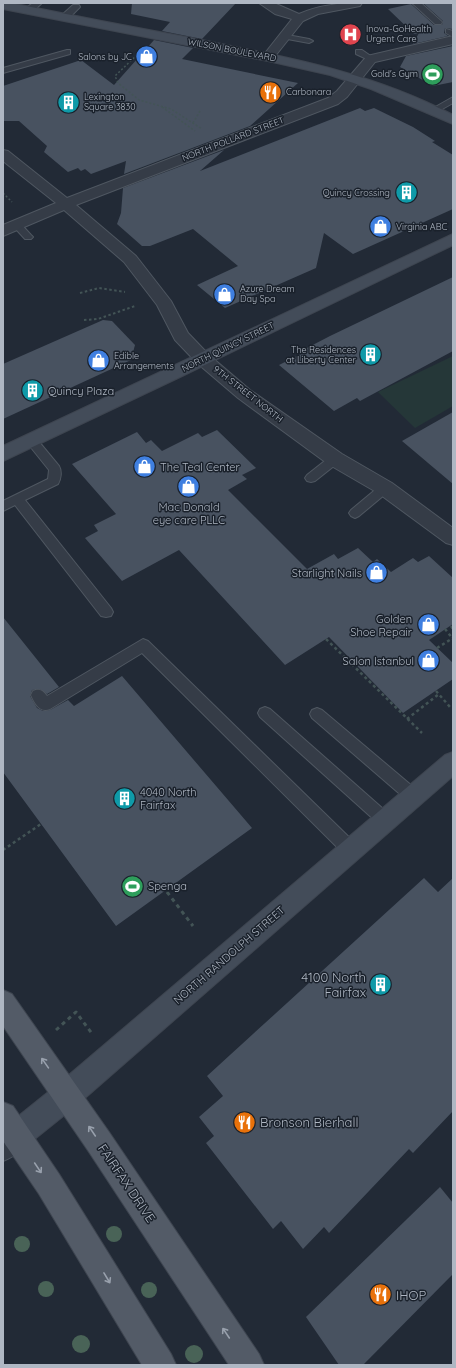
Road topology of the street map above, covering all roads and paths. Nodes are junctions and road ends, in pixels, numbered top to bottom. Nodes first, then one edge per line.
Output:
1 (265, 3) edge
2 (356, 3) edge
3 (416, 3) edge
4 (3, 5) edge
5 (34, 6) edge
6 (76, 7) dead end
7 (65, 17) junction
8 (299, 18) junction
9 (438, 22) dead end
10 (452, 35) edge
11 (285, 36) junction
12 (309, 41) dead end
13 (67, 52) dead end
14 (140, 52) dead end
15 (359, 52) dead end
16 (268, 57) junction
17 (371, 59) junction
18 (40, 60) junction
19 (47, 67) dead end
20 (3, 71) edge
21 (355, 78) junction
22 (453, 100) edge
23 (160, 106) junction
24 (434, 110) junction
25 (200, 111) dead end
26 (453, 120) edge
27 (193, 123) junction
28 (200, 128) dead end
29 (193, 130) dead end
30 (3, 154) edge
31 (3, 193) edge
32 (12, 202) dead end
33 (65, 205) junction
34 (10, 228) edge
35 (28, 238) dead end
36 (453, 239) edge
37 (125, 292) dead end
38 (80, 293) dead end
39 (135, 306) dead end
40 (84, 320) dead end
41 (202, 359) junction
42 (31, 440) junction
43 (3, 454) edge
44 (335, 459) junction
45 (311, 478) dead end
46 (385, 488) junction
47 (17, 499) junction
48 (3, 506) edge
49 (355, 513) dead end
50 (453, 538) edge
51 (106, 612) dead end
52 (451, 626) dead end
53 (445, 629) dead end
54 (453, 629) edge
55 (453, 638) edge
56 (326, 639) dead end
57 (437, 648) dead end
58 (436, 691) dead end
59 (439, 694) junction
60 (38, 695) dead end
61 (450, 707) dead end
62 (265, 713) dead end
63 (316, 714) dead end
64 (407, 719) junction
65 (422, 734) dead end
66 (453, 762) edge
67 (413, 796) junction
68 (385, 820) junction
69 (41, 824) dead end
70 (3, 850) edge
71 (351, 850) junction
72 (167, 892) dead end
73 (193, 926) dead end
74 (3, 1003) edge
75 (56, 1030) dead end
76 (96, 1039) dead end
77 (67, 1095) junction
78 (7, 1133) edge
79 (160, 1365) edge
80 (248, 1365) edge

1 - 8 street
2 - 8 street
3 - 9 lane
4 - 5 main road, WILSON BOULEVARD
5 - 7 main road, WILSON BOULEVARD
6 - 7 lane
7 - 16 main road, WILSON BOULEVARD
8 - 11 street
10 - 17 street
11 - 12 lane
11 - 16 street
13 - 18 lane
14 - 23 path
15 - 17 lane
16 - 21 main road, WILSON BOULEVARD
17 - 21 street, NORTH POLLARD STREET
18 - 19 lane
18 - 20 lane
21 - 24 main road, WILSON BOULEVARD
21 - 33 street, NORTH POLLARD STREET
22 - 24 lane
23 - 27 path
23 - 29 path
24 - 26 main road, WILSON BOULEVARD
25 - 27 path
27 - 28 path
30 - 33 street, 9TH STREET NORTH
31 - 32 path
33 - 34 street, NORTH POLLARD STREET
33 - 41 street, 9TH STREET NORTH
34 - 35 lane
36 - 41 main road, NORTH QUINCY STREET
37 - 38 path
39 - 40 path
41 - 42 main road, NORTH QUINCY STREET
41 - 44 street, 9TH STREET NORTH
42 - 43 main road, NORTH QUINCY STREET
42 - 47 lane
44 - 45 lane
44 - 46 street, 9TH STREET NORTH
46 - 49 lane
46 - 50 street, 9TH STREET NORTH
47 - 48 lane
47 - 51 lane
52 - 54 path
53 - 55 path
55 - 57 path
56 - 64 path
58 - 59 path
59 - 61 path
59 - 64 path
60 - 71 lane
62 - 68 lane
63 - 67 lane
64 - 65 path
66 - 67 main road, NORTH RANDOLPH STREET
67 - 68 main road, NORTH RANDOLPH STREET
68 - 71 main road, NORTH RANDOLPH STREET
69 - 70 path
71 - 77 main road, NORTH RANDOLPH STREET
72 - 73 path
77 -> 74 main road, FAIRFAX DRIVE
75 - 76 path
77 - 78 main road, NORTH RANDOLPH STREET
80 -> 77 main road, FAIRFAX DRIVE
78 -> 79 main road

